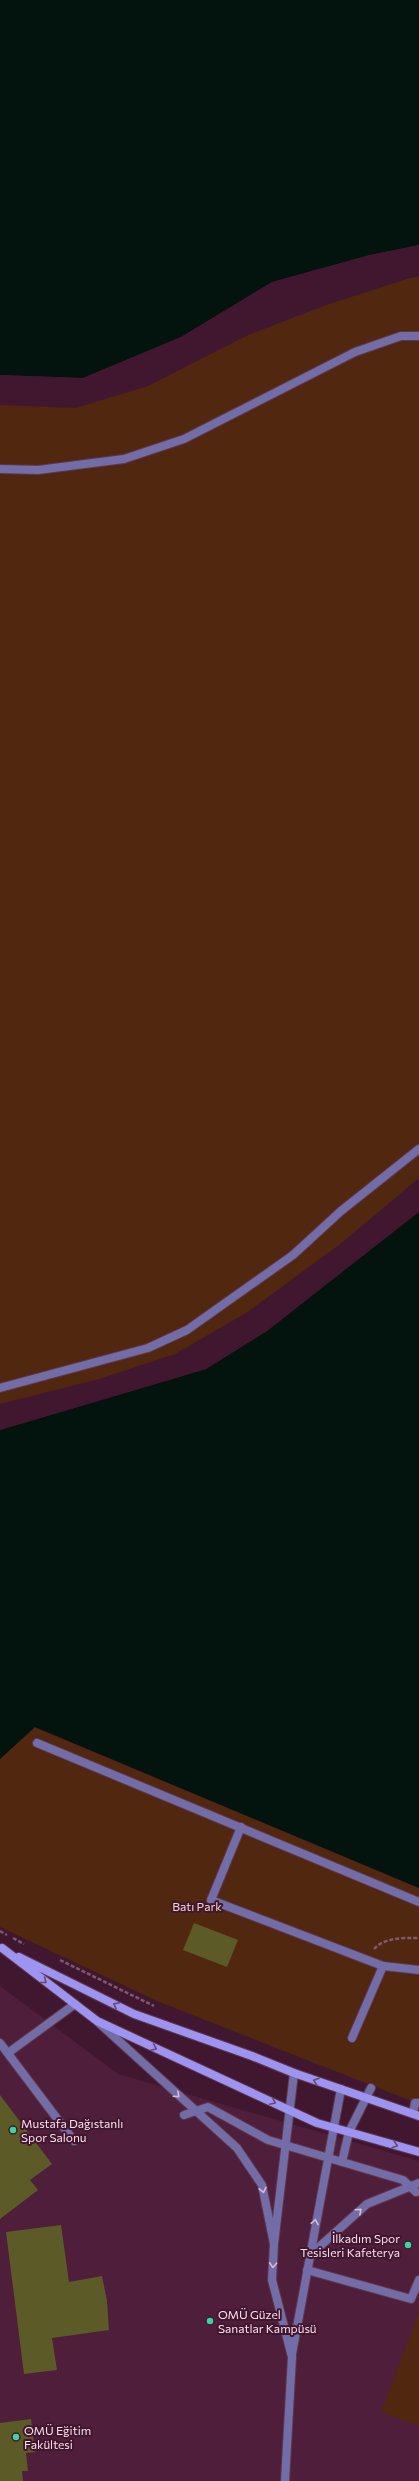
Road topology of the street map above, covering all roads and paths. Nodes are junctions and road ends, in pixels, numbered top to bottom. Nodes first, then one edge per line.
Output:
1 (419, 336) edge
2 (0, 469) edge
3 (419, 1149) edge
4 (0, 1388) edge
5 (37, 1743) dead end
6 (240, 1827) junction
7 (419, 1902) edge
8 (0, 1930) edge
9 (419, 1938) edge
10 (1, 1947) edge
11 (31, 1947) dead end
12 (53, 1957) dead end
13 (364, 1959) junction
14 (383, 1966) junction
15 (419, 1970) edge
16 (75, 2004) junction
17 (160, 2008) dead end
18 (97, 2021) junction
19 (352, 2038) dead end
20 (0, 2043) edge
21 (8, 2053) junction
22 (294, 2073) junction
23 (371, 2088) dead end
24 (341, 2089) junction
25 (366, 2097) junction
26 (419, 2102) edge
27 (289, 2110) junction
28 (196, 2111) junction
29 (184, 2115) dead end
30 (416, 2115) edge
31 (334, 2128) junction
32 (349, 2132) junction
33 (74, 2141) dead end
34 (285, 2145) junction
35 (419, 2152) edge
36 (328, 2158) junction
37 (342, 2162) junction
38 (419, 2183) edge
39 (413, 2190) junction
40 (274, 2244) junction
41 (309, 2256) junction
42 (307, 2270) junction
43 (419, 2280) edge
44 (292, 2357) junction
45 (284, 2481) edge

1 - 2 street
3 - 4 street
5 - 6 street
6 - 7 street
6 - 13 street
8 - 11 path
9 - 13 path
10 -> 16 main road
22 -> 10 main road
12 - 17 path
13 - 14 street
14 - 15 street
14 - 19 street
16 - 18 main road
16 - 21 street
18 -> 27 main road
18 -> 28 street
20 - 21 street
21 - 33 street
24 -> 22 main road
22 - 27 street
23 - 25 street
24 - 25 main road
24 - 31 street
25 - 30 main road
25 - 32 street
26 - 30 street
27 - 31 main road
27 - 34 street
28 - 29 street
28 - 34 street
28 -> 40 street
31 - 32 main road
31 - 36 street
32 -> 35 main road
32 - 37 street
34 - 36 street
34 - 40 street
36 - 37 street
41 -> 36 street
37 - 39 street
38 - 39 street
41 -> 39 street
40 -> 44 street
41 - 42 street
42 - 43 street
42 - 44 street
44 - 45 street

